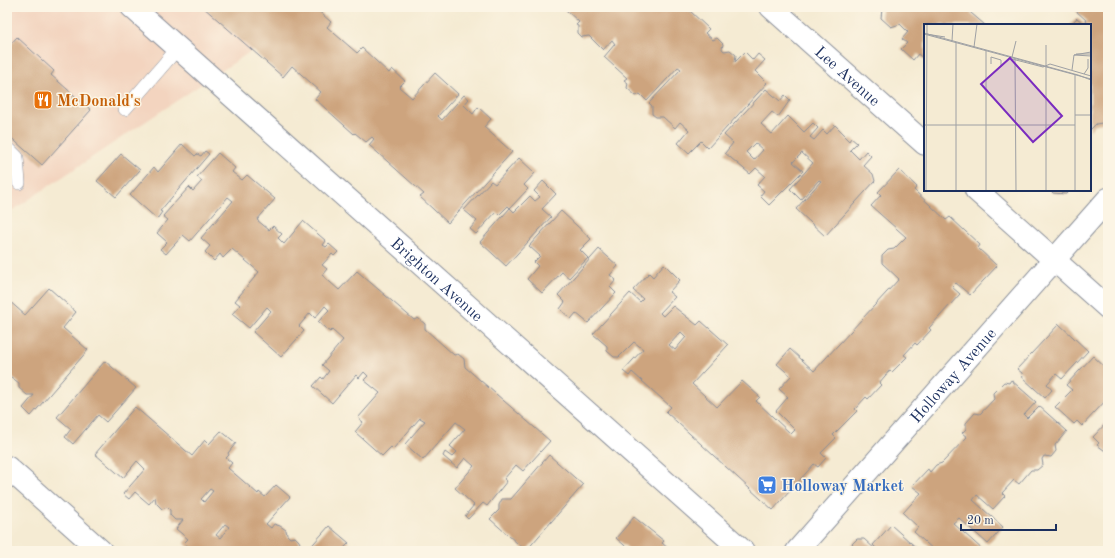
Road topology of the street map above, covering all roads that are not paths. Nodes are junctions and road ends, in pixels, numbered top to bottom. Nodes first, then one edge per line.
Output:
1 (132, 7) edge
2 (771, 7) edge
3 (178, 48) junction
4 (125, 109) dead end
5 (924, 143) edge
6 (7, 147) edge
7 (19, 183) dead end
8 (977, 191) edge
9 (1108, 199) edge
10 (1054, 260) junction
11 (1108, 308) edge
12 (7, 467) edge
13 (101, 551) edge
14 (743, 551) edge
15 (797, 551) edge

1 - 3 street, Brighton Avenue
2 - 5 street, Lee Avenue
3 - 4 lane
3 - 14 street, Brighton Avenue
6 - 7 lane
8 - 10 street
9 - 10 street, Holloway Avenue
10 - 11 street
10 - 15 street, Holloway Avenue
12 - 13 street

